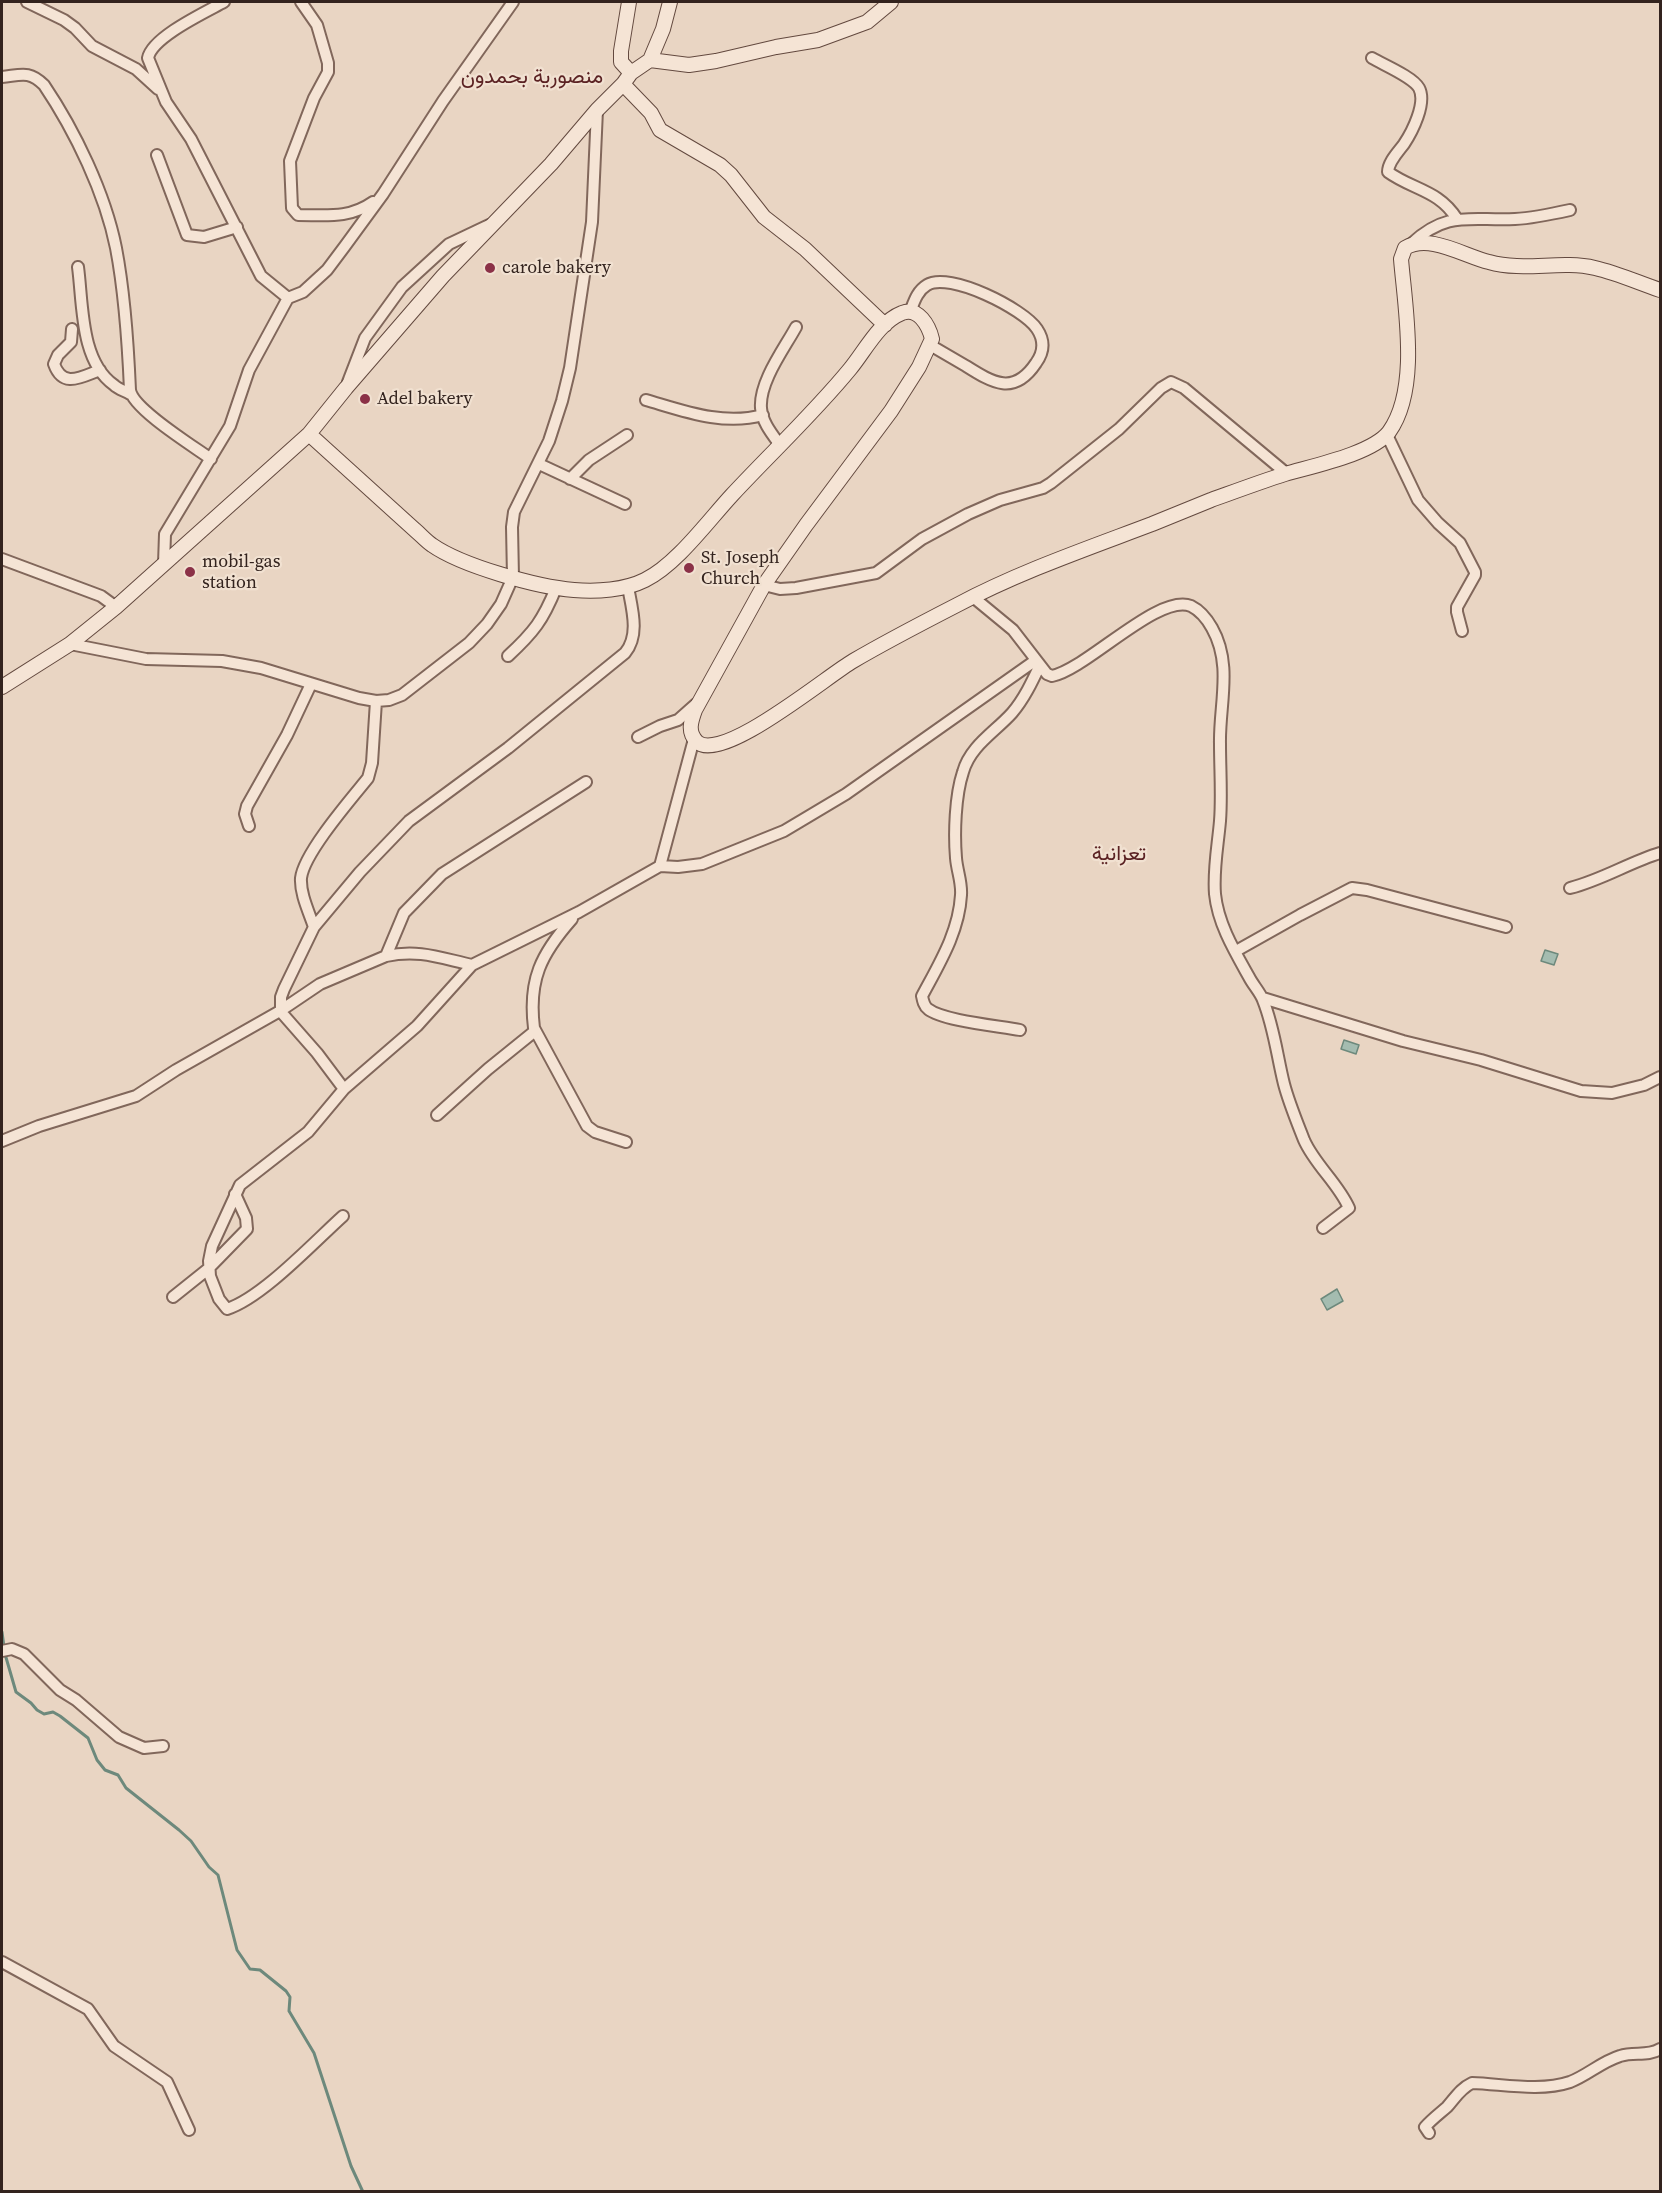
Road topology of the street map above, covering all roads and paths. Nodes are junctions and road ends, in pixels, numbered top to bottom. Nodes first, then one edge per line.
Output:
1 (27, 2) edge
2 (224, 2) edge
3 (301, 2) edge
4 (513, 2) edge
5 (629, 2) edge
6 (670, 2) edge
7 (891, 2) edge
8 (1372, 58) dead end
9 (650, 60) junction
10 (2, 77) edge
11 (627, 79) junction
12 (161, 91) junction
13 (597, 110) junction
14 (157, 156) dead end
15 (383, 195) junction
16 (1570, 210) dead end
17 (1457, 219) junction
18 (493, 224) junction
19 (237, 227) junction
20 (1411, 244) junction
21 (78, 267) dead end
22 (1660, 290) edge
23 (288, 298) junction
24 (910, 312) junction
25 (885, 325) junction
26 (796, 327) dead end
27 (72, 329) dead end
28 (930, 345) junction
29 (100, 370) junction
30 (345, 388) junction
31 (130, 394) junction
32 (646, 400) dead end
33 (763, 416) junction
34 (309, 434) junction
35 (627, 435) dead end
36 (1387, 435) junction
37 (780, 445) junction
38 (210, 459) junction
39 (538, 464) junction
40 (1286, 473) junction
41 (570, 479) junction
42 (625, 504) dead end
43 (2, 558) edge
44 (164, 564) junction
45 (513, 577) junction
46 (764, 585) junction
47 (628, 587) junction
48 (556, 588) junction
49 (973, 597) junction
50 (116, 607) junction
51 (1462, 631) dead end
52 (70, 644) junction
53 (508, 656) dead end
54 (1038, 663) junction
55 (311, 684) junction
56 (2, 687) edge
57 (701, 700) junction
58 (376, 701) junction
59 (638, 738) dead end
60 (694, 739) junction
61 (586, 782) dead end
62 (249, 826) dead end
63 (1660, 853) edge
64 (660, 866) junction
65 (1570, 888) dead end
66 (579, 912) junction
67 (314, 927) junction
68 (1506, 927) dead end
69 (1236, 951) junction
70 (386, 956) junction
71 (472, 965) junction
72 (1263, 998) junction
73 (280, 1011) junction
74 (1020, 1029) dead end
75 (535, 1031) junction
76 (1660, 1077) edge
77 (344, 1089) junction
78 (437, 1115) dead end
79 (2, 1142) edge
80 (626, 1142) dead end
81 (236, 1194) junction
82 (343, 1215) dead end
83 (1323, 1228) dead end
84 (208, 1269) junction
85 (173, 1297) dead end
86 (7, 1650) edge
87 (163, 1746) dead end
88 (2, 1962) edge
89 (1660, 2049) edge
90 (189, 2130) dead end
91 (1429, 2133) dead end

1 - 12 street
2 - 12 street
3 - 15 street
4 - 15 street
5 - 11 street
6 - 9 street
7 - 9 street
8 - 17 street
9 - 11 street
10 - 31 street
11 - 13 street
11 - 25 street
12 - 19 street
13 - 18 street
13 - 39 street
14 - 19 street
15 - 23 street
16 - 17 street
17 - 20 street
18 - 30 street
18 - 30 street
19 - 23 street
20 - 22 street
20 - 36 street
21 - 29 street
23 - 38 street
24 - 25 street
24 - 28 street
24 - 28 street
25 - 37 street
26 - 33 street
27 - 29 street
28 - 46 street
29 - 31 street
30 - 34 street
31 - 38 street
32 - 33 street
33 - 37 street
34 - 44 street
34 - 45 street
35 - 41 street
36 - 40 street
36 - 51 street
37 - 47 street
38 - 44 street
39 - 41 street
39 - 45 street
40 - 46 street
40 - 49 street
41 - 42 street
43 - 50 street
44 - 50 street
45 - 48 street
45 - 58 street
46 - 57 street
47 - 48 street
47 - 67 street
48 - 53 street
49 - 54 street
49 - 60 street
50 - 52 street
52 - 55 street
52 - 56 street
54 - 64 street
54 - 69 street
54 - 74 street
55 - 58 street
55 - 62 street
57 - 59 street
57 - 60 street
58 - 67 street
60 - 64 street
61 - 70 street
63 - 65 street
64 - 66 street
66 - 71 street
66 - 75 street
67 - 73 street
68 - 69 street
69 - 72 street
70 - 71 street
70 - 73 street
71 - 77 street
72 - 76 street
72 - 83 street
73 - 77 street
73 - 79 street
75 - 78 street
75 - 80 street
77 - 81 street
81 - 84 street
81 - 84 street
82 - 84 street
84 - 85 street
86 - 87 street
88 - 90 street
89 - 91 street

